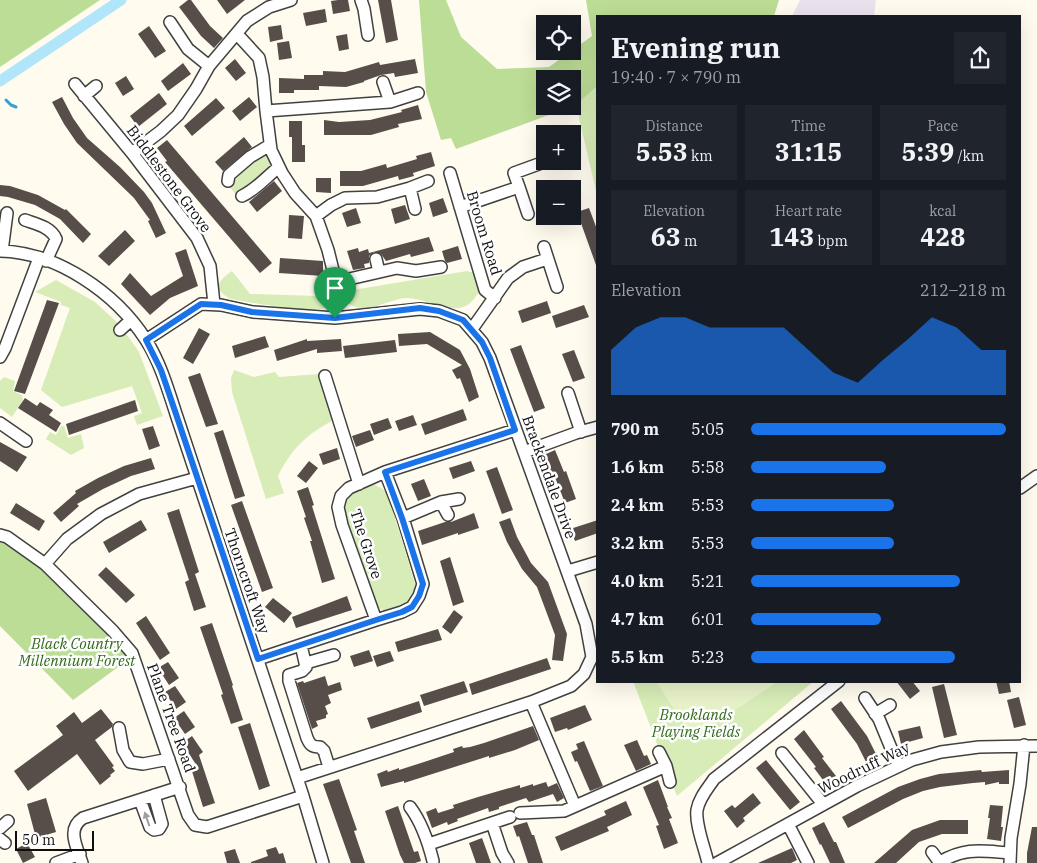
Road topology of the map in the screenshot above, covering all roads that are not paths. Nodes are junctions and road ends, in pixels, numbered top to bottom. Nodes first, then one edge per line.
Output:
1 (291, 0) edge
2 (361, 0) edge
3 (170, 22) dead end
4 (237, 34) junction
5 (368, 36) dead end
6 (210, 66) junction
7 (384, 82) dead end
8 (75, 84) dead end
9 (96, 86) dead end
10 (418, 93) dead end
11 (84, 96) junction
12 (390, 102) junction
13 (266, 112) junction
14 (270, 144) junction
15 (132, 153) junction
16 (536, 165) edge
17 (280, 167) junction
18 (450, 173) dead end
19 (428, 181) dead end
20 (228, 182) dead end
21 (519, 187) junction
22 (410, 188) junction
23 (242, 196) dead end
24 (460, 207) junction
25 (415, 209) dead end
26 (7, 213) dead end
27 (528, 214) dead end
28 (316, 216) junction
29 (25, 220) dead end
30 (544, 247) dead end
31 (1, 251) edge
32 (376, 259) dead end
33 (547, 259) junction
34 (42, 260) junction
35 (441, 268) dead end
36 (379, 272) junction
37 (336, 282) junction
38 (557, 287) dead end
39 (495, 298) junction
40 (214, 304) junction
41 (335, 318) junction
42 (131, 320) junction
43 (472, 329) junction
44 (120, 330) dead end
45 (146, 340) junction
46 (0, 357) edge
47 (325, 376) dead end
48 (568, 394) dead end
49 (0, 423) edge
50 (596, 428) edge
51 (515, 430) junction
52 (581, 432) junction
53 (26, 441) dead end
54 (524, 452) junction
55 (385, 472) junction
56 (1037, 476) edge
57 (197, 478) junction
58 (359, 484) junction
59 (1021, 487) edge
60 (459, 499) dead end
61 (441, 502) junction
62 (448, 515) dead end
63 (402, 518) junction
64 (0, 535) edge
65 (596, 563) edge
66 (44, 564) junction
67 (568, 571) junction
68 (376, 620) junction
69 (301, 645) junction
70 (334, 655) dead end
71 (258, 659) junction
72 (306, 663) junction
73 (836, 683) edge
74 (865, 698) dead end
75 (531, 702) junction
76 (890, 705) dead end
77 (875, 714) junction
78 (119, 728) dead end
79 (1024, 745) junction
80 (1037, 746) edge
81 (659, 752) dead end
82 (782, 753) dead end
83 (169, 759) junction
84 (898, 765) junction
85 (666, 766) junction
86 (329, 767) junction
87 (296, 778) junction
88 (670, 782) dead end
89 (180, 787) junction
90 (154, 795) junction
91 (303, 796) junction
92 (140, 800) junction
93 (823, 804) junction
94 (410, 806) dead end
95 (570, 808) junction
96 (492, 823) junction
97 (788, 824) junction
98 (428, 844) junction
99 (932, 852) dead end
100 (1010, 858) edge
101 (81, 859) edge
102 (433, 861) dead end
103 (56, 863) edge
104 (323, 863) edge
105 (508, 863) edge
106 (708, 863) edge
107 (717, 863) edge
108 (808, 863) edge
109 (940, 863) edge

1 - 4 street
2 - 5 street
3 - 6 street
4 - 6 street
4 - 13 street
6 - 15 street
7 - 12 street
8 - 11 street, Biddlestone Grove
9 - 11 street
10 - 12 street
11 - 15 street, Biddlestone Grove
12 - 13 street
13 - 14 street
14 - 17 street
14 - 20 street
15 - 40 street, Biddlestone Grove
16 - 21 street
17 - 23 street
17 - 28 street
18 - 24 street, Broom Road
19 - 22 street
21 - 24 street
21 - 27 street
22 - 25 street
22 - 28 street
24 - 39 street, Broom Road
26 - 31 street
28 - 37 street
29 - 34 street
30 - 33 street
31 - 34 street, Thorncroft Way
32 - 36 street
33 - 38 street
33 - 39 street, Broom Road
34 - 42 street, Thorncroft Way
34 - 46 street
35 - 36 street
36 - 37 street
37 - 41 street
39 - 43 street, Broom Road
40 - 41 street, Brackendale Drive
40 - 45 street, Brackendale Drive
41 - 43 street, Brackendale Drive
42 - 44 street
42 - 45 street, Thorncroft Way
43 - 51 street, Brackendale Drive
45 - 57 street, Thorncroft Way
47 - 58 street
48 - 52 street
49 - 53 street
50 - 52 street
51 - 54 street, Brackendale Drive
51 - 55 street, The Grove
52 - 54 street
54 - 67 street, Brackendale Drive
55 - 58 street, The Grove
55 - 63 street
56 - 59 street
57 - 66 street
57 - 71 street, Thorncroft Way
58 - 68 street, The Grove
60 - 61 street
61 - 62 street
61 - 63 street
63 - 68 street
64 - 66 street, Plane Tree Road
65 - 67 street
66 - 83 street, Plane Tree Road
67 - 75 street, Brackendale Drive
68 - 69 street
69 - 71 street
69 - 72 street
70 - 72 street
71 - 87 street, Thorncroft Way
72 - 86 street
73 - 106 street
74 - 77 street
75 - 86 street, Brackendale Drive
75 - 95 street
76 - 77 street
77 - 84 street
78 - 83 street
79 - 80 street, Woodruff Way
79 - 84 street, Woodruff Way
79 - 100 street
81 - 85 street
82 - 93 street
83 - 89 street, Plane Tree Road
84 - 93 street, Woodruff Way
85 - 88 street
85 - 95 street
86 - 87 street, Brackendale Drive
87 - 91 street, Thorncroft Way
89 - 90 street
89 - 91 street, Plane Tree Road
90 - 92 street
90 -> 92 street
91 - 104 street, Thorncroft Way
92 - 101 street
93 - 97 street, Woodruff Way
94 - 98 street
95 - 96 street
96 - 98 street
96 - 105 street
97 - 107 street, Woodruff Way
97 - 108 street
98 - 102 street
99 - 109 street
100 - 109 street
101 - 103 street

